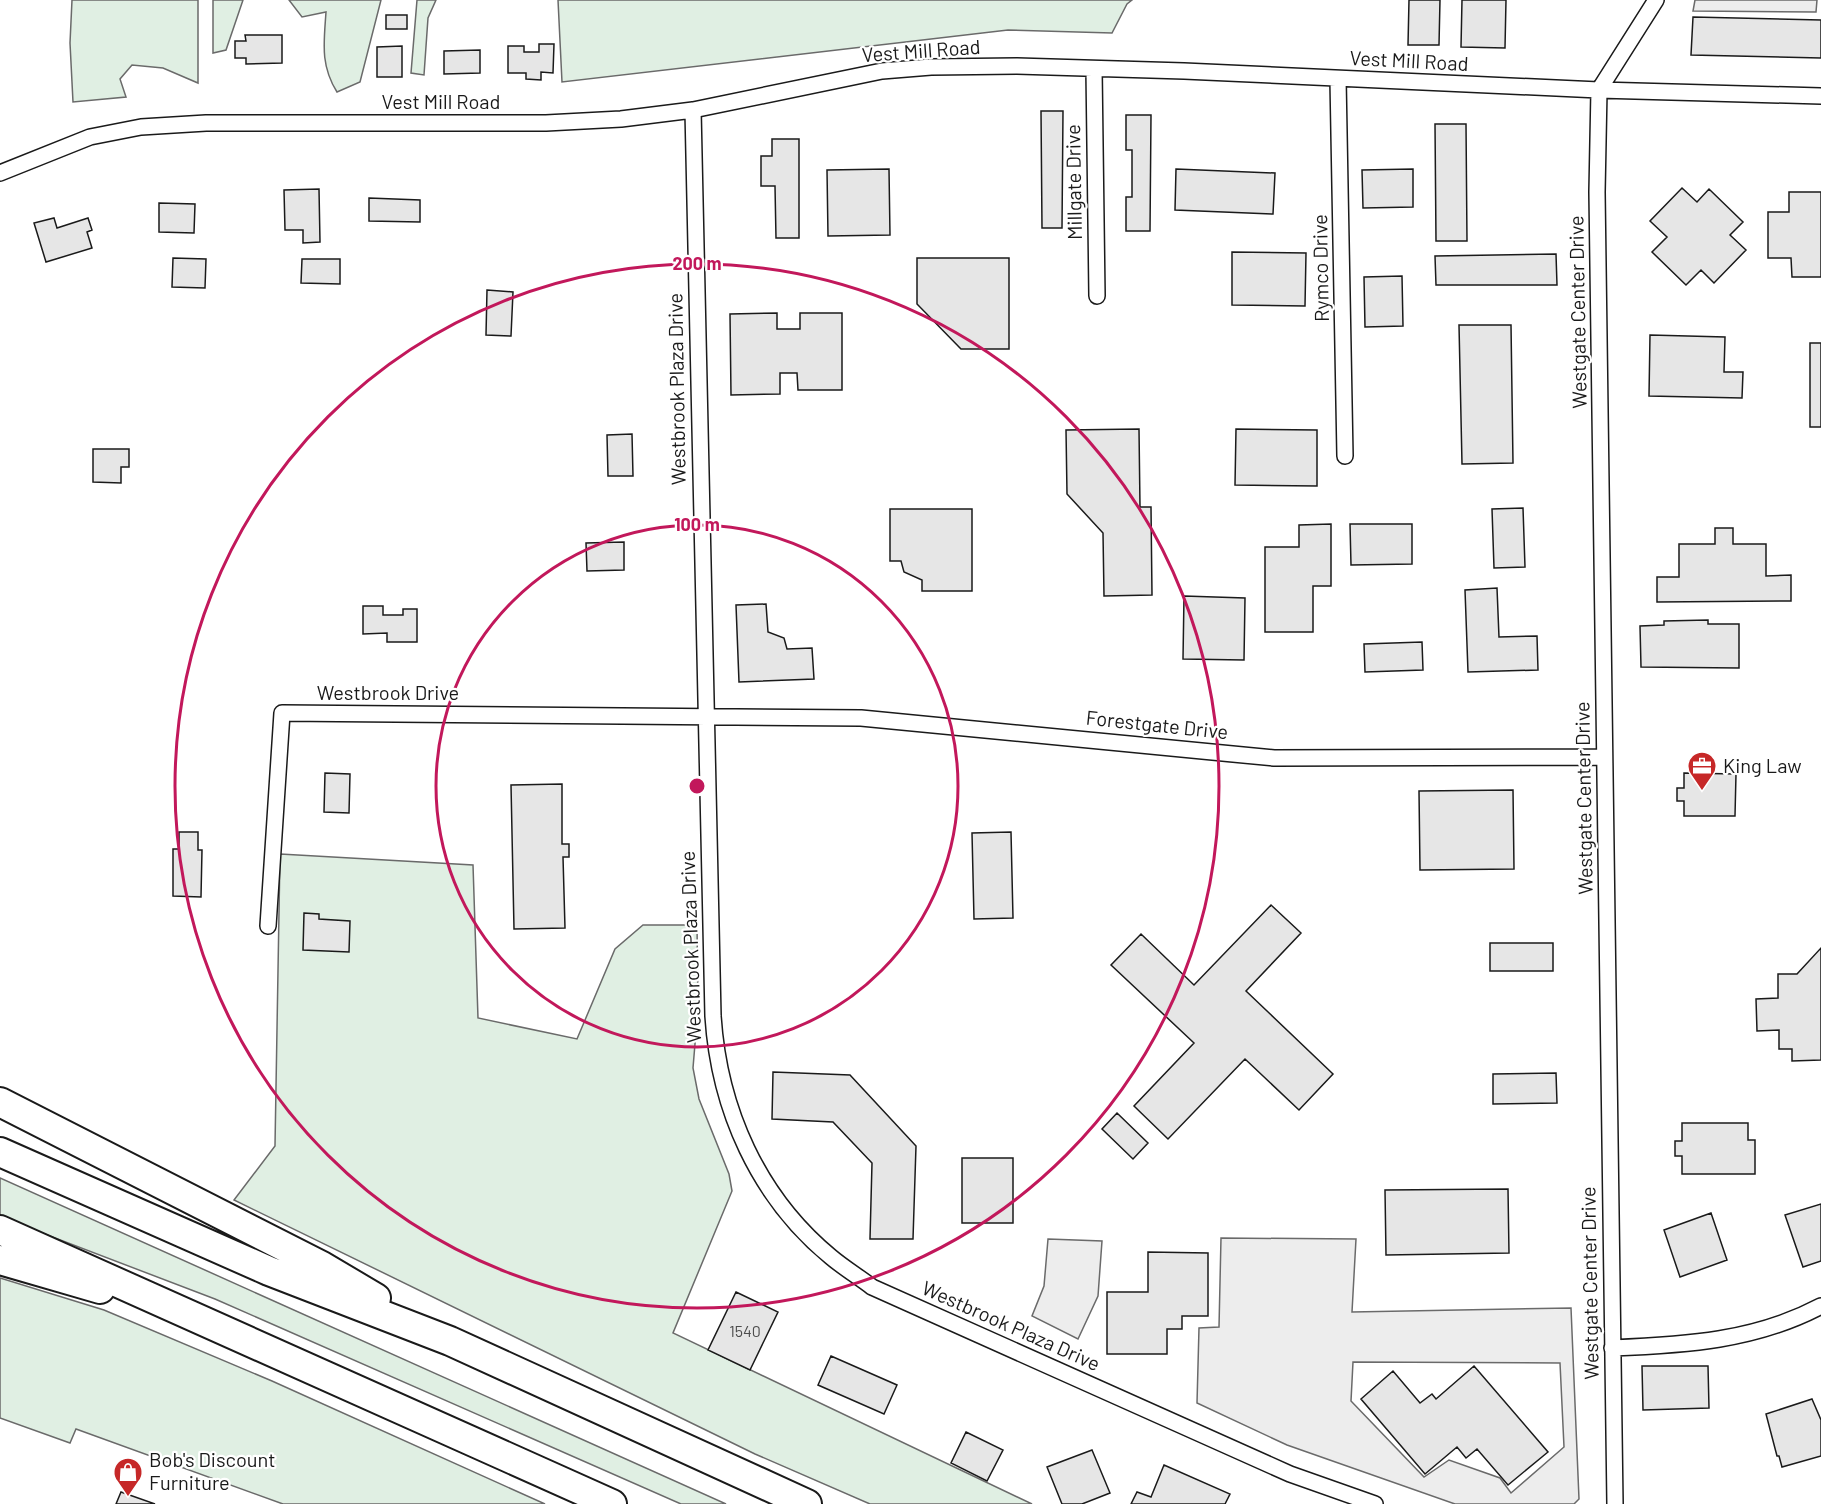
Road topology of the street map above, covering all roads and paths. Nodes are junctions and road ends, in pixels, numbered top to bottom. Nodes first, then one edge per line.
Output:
1 (1656, 0) edge
2 (1094, 69) junction
3 (1338, 79) junction
4 (1599, 90) junction
5 (1821, 96) edge
6 (693, 110) junction
7 (0, 173) edge
8 (1097, 296) dead end
9 (1346, 456) dead end
10 (706, 716) junction
11 (1604, 757) junction
12 (268, 926) dead end
13 (0, 1102) edge
14 (0, 1152) edge
15 (0, 1230) edge
16 (0, 1260) edge
17 (1821, 1306) edge
18 (233, 1334) junction
19 (450, 1341) junction
20 (1612, 1348) junction
21 (612, 1504) edge
22 (807, 1504) edge
23 (1375, 1504) edge
24 (1615, 1504) edge

1 - 4 street
2 - 3 street, Vest Mill Road
2 - 6 street, Vest Mill Road
2 - 8 street, Millgate Drive
3 - 4 street, Vest Mill Road
3 - 9 street, Rymco Drive
4 - 5 street, Vest Mill Road
4 - 11 street, Westgate Center Drive
6 - 7 street, Vest Mill Road
6 - 10 street, Westbrook Plaza Drive
10 - 11 street, Forestgate Drive
10 - 12 street, Westbrook Drive
10 - 23 street, Westbrook Plaza Drive
11 - 20 street, Westgate Center Drive
13 - 19 highway
14 - 19 highway
15 - 18 highway
16 - 18 highway
17 - 20 street
18 - 21 highway
19 - 22 highway
20 - 24 street, Westgate Center Drive

